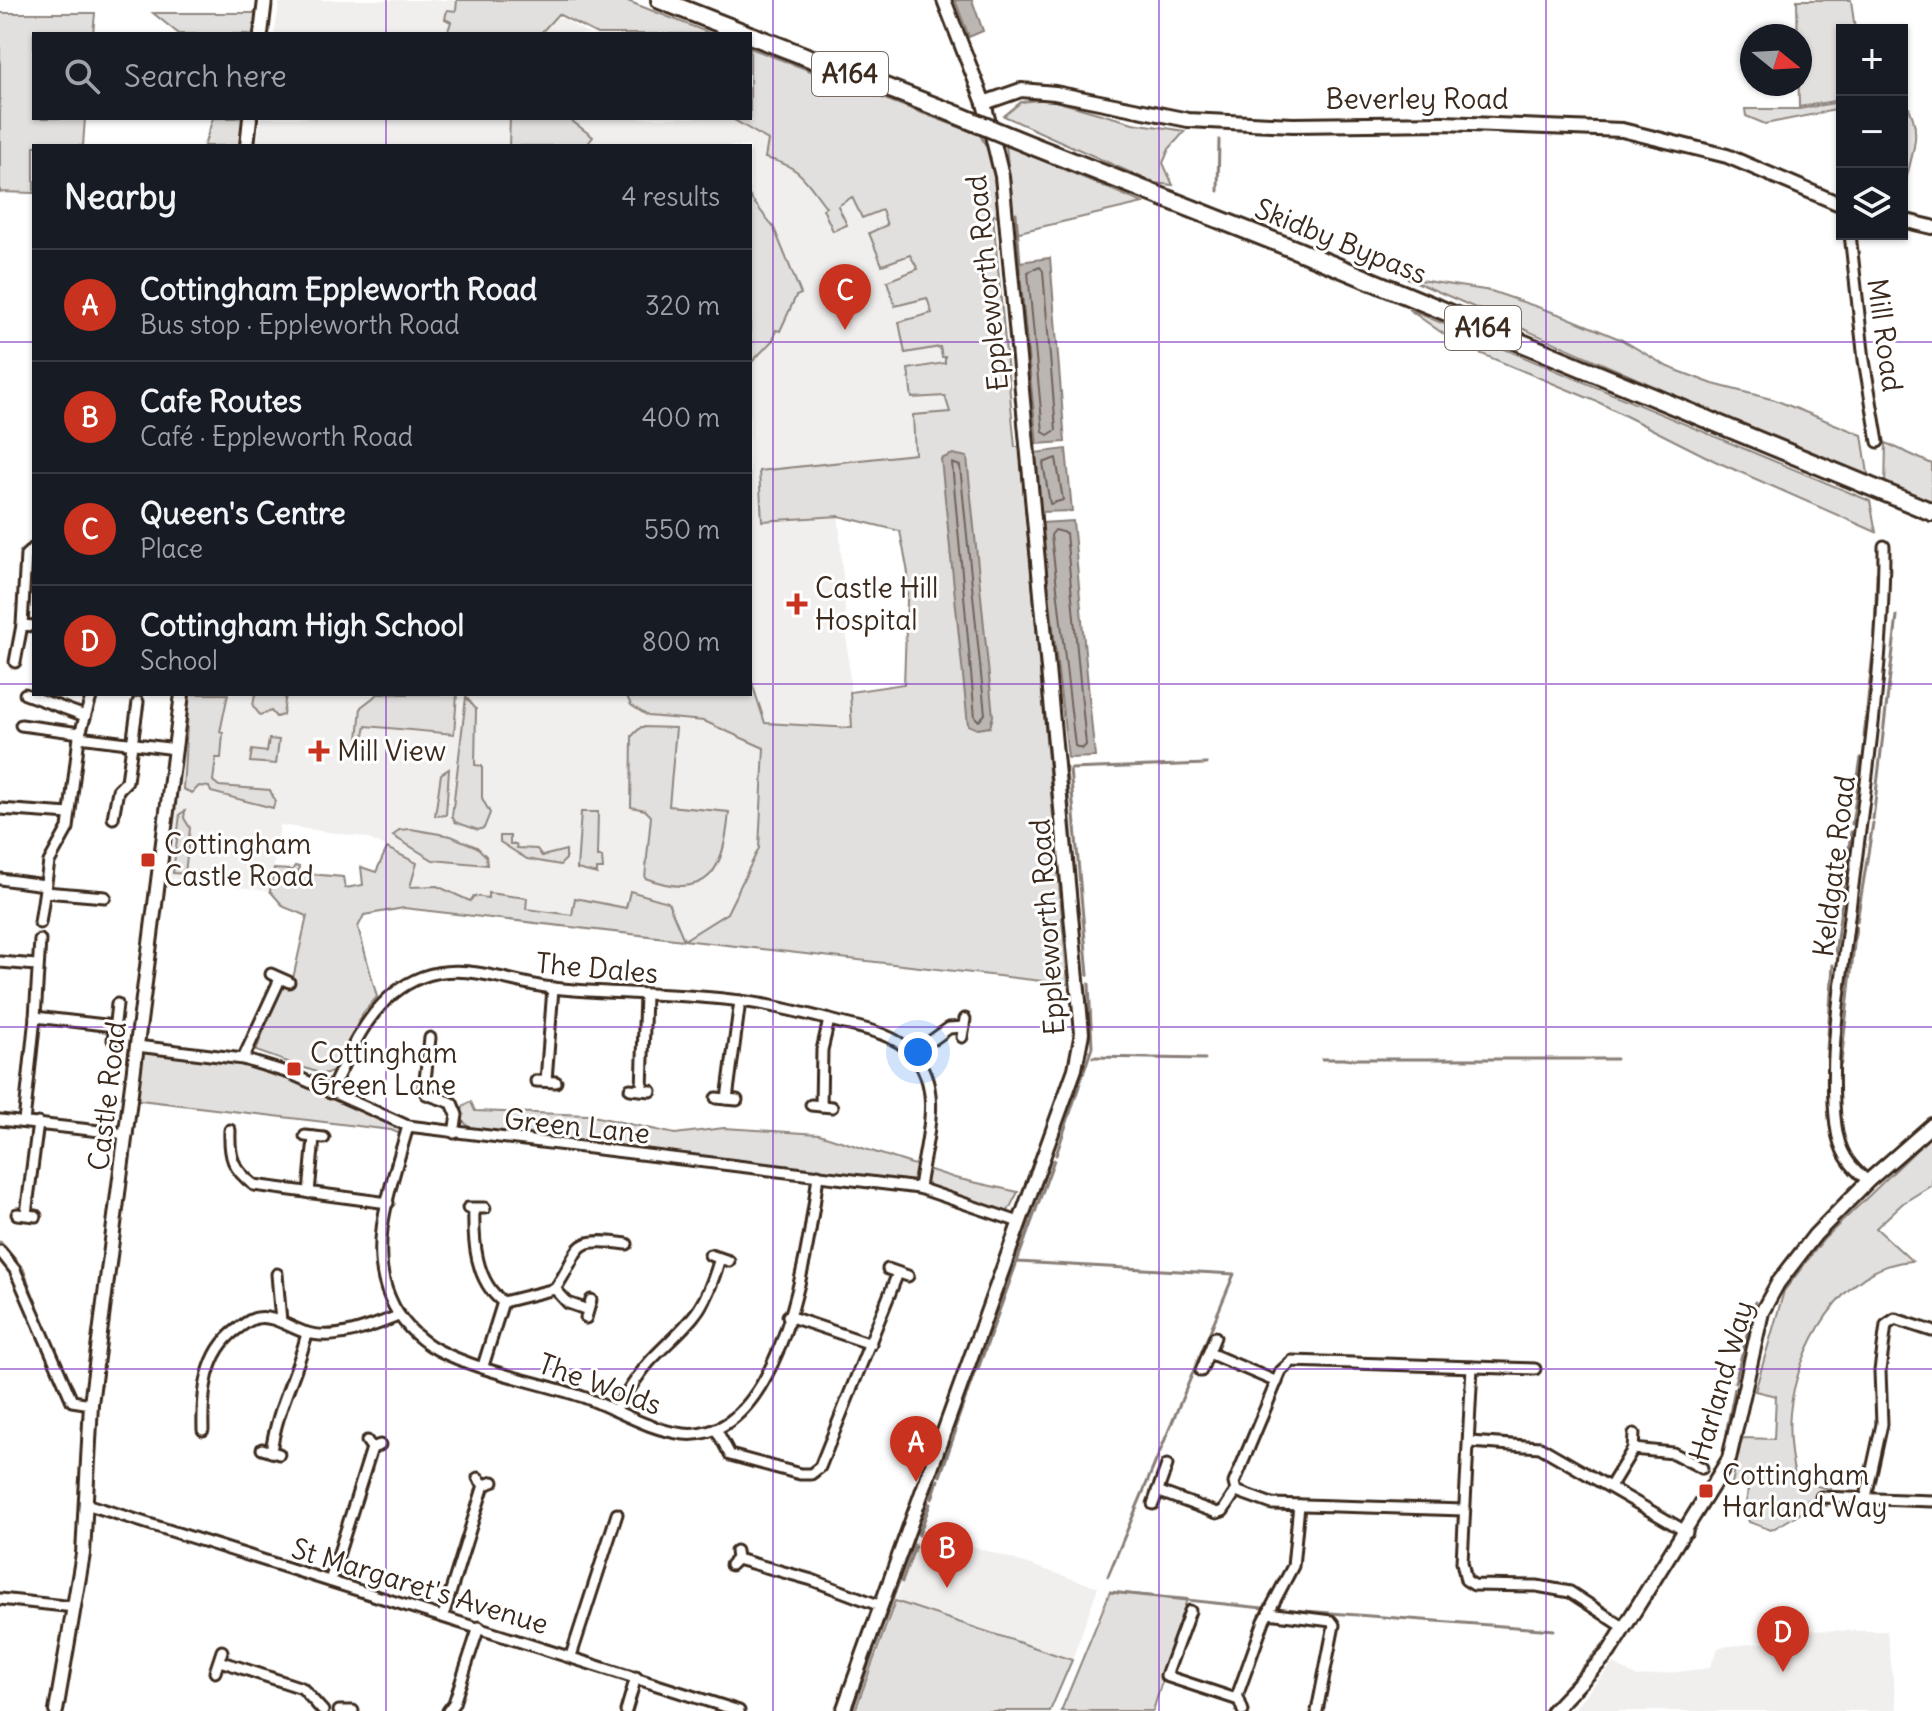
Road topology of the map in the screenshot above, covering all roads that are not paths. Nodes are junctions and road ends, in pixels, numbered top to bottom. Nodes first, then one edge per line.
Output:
1 (265, 0) edge
2 (660, 0) edge
3 (944, 0) edge
4 (261, 32) edge
5 (744, 32) edge
6 (752, 35) edge
7 (984, 103) junction
8 (250, 120) edge
9 (247, 144) edge
10 (1836, 202) edge
11 (1908, 221) edge
12 (1932, 227) edge
13 (1851, 240) edge
14 (1878, 442) dead end
15 (1932, 512) edge
16 (1884, 546) dead end
17 (32, 550) edge
18 (22, 625) junction
19 (32, 626) edge
20 (15, 662) dead end
21 (25, 694) dead end
22 (91, 696) edge
23 (182, 696) edge
24 (138, 702) dead end
25 (85, 716) junction
26 (21, 725) dead end
27 (80, 735) junction
28 (131, 743) junction
29 (176, 749) junction
30 (0, 809) edge
31 (69, 814) junction
32 (113, 818) dead end
33 (0, 879) edge
34 (45, 888) junction
35 (105, 897) dead end
36 (40, 923) dead end
37 (40, 940) dead end
38 (0, 962) edge
39 (36, 965) junction
40 (280, 978) dead end
41 (553, 988) junction
42 (645, 994) junction
43 (740, 1001) junction
44 (117, 1004) dead end
45 (35, 1017) junction
46 (829, 1020) junction
47 (114, 1026) junction
48 (964, 1028) dead end
49 (430, 1038) dead end
50 (113, 1040) dead end
51 (137, 1046) junction
52 (913, 1054) junction
53 (243, 1059) junction
54 (546, 1081) dead end
55 (630, 1089) dead end
56 (330, 1093) junction
57 (727, 1099) dead end
58 (822, 1106) dead end
59 (0, 1120) edge
60 (24, 1122) junction
61 (38, 1123) junction
62 (1932, 1125) edge
63 (408, 1126) junction
64 (230, 1129) dead end
65 (454, 1133) junction
66 (127, 1134) junction
67 (314, 1137) dead end
68 (818, 1175) junction
69 (1868, 1181) junction
70 (919, 1188) junction
71 (309, 1193) junction
72 (388, 1203) junction
73 (485, 1208) dead end
74 (26, 1214) dead end
75 (1019, 1222) junction
76 (621, 1241) dead end
77 (0, 1251) edge
78 (719, 1258) dead end
79 (277, 1273) dead end
80 (898, 1273) dead end
81 (555, 1289) junction
82 (503, 1302) junction
83 (588, 1309) dead end
84 (398, 1316) junction
85 (788, 1316) junction
86 (281, 1322) junction
87 (1932, 1331) edge
88 (307, 1333) junction
89 (1215, 1337) dead end
90 (871, 1344) junction
91 (1209, 1353) junction
92 (483, 1366) junction
93 (1472, 1367) junction
94 (1535, 1369) dead end
95 (1201, 1371) dead end
96 (1277, 1382) junction
97 (91, 1404) junction
98 (615, 1410) junction
99 (716, 1429) junction
100 (203, 1431) dead end
101 (1634, 1434) dead end
102 (1470, 1442) junction
103 (373, 1445) dead end
104 (1633, 1449) junction
105 (271, 1452) dead end
106 (1167, 1465) dead end
107 (1702, 1468) dead end
108 (485, 1482) dead end
109 (1610, 1487) junction
110 (1157, 1491) junction
111 (1236, 1491) junction
112 (1821, 1497) dead end
113 (1866, 1497) junction
114 (1932, 1501) edge
115 (86, 1504) junction
116 (1153, 1504) dead end
117 (1299, 1505) junction
118 (1464, 1510) junction
119 (617, 1514) dead end
120 (1687, 1532) junction
121 (734, 1558) dead end
122 (330, 1581) junction
123 (0, 1599) edge
124 (881, 1606) junction
125 (74, 1607) junction
126 (1190, 1611) dead end
127 (1268, 1613) junction
128 (443, 1616) junction
129 (479, 1627) junction
130 (1625, 1628) junction
131 (571, 1656) junction
132 (215, 1672) dead end
133 (636, 1677) junction
134 (1238, 1697) junction
135 (712, 1707) edge
136 (60, 1710) edge
137 (323, 1711) edge
138 (339, 1711) edge
139 (353, 1711) edge
140 (448, 1711) edge
141 (626, 1711) edge
142 (739, 1711) edge
143 (843, 1711) edge
144 (1243, 1711) edge
145 (1317, 1711) edge
146 (1553, 1711) edge

1 - 4 street
2 - 5 highway, A164
3 - 7 street, Eppleworth Road
6 - 15 highway, Skidby Bypass / A164, bridge
7 - 10 street, Beverley Road
7 - 75 street, Eppleworth Road
8 - 9 street
11 - 12 street
13 - 14 street, Mill Road
16 - 69 street, Keldgate Road
17 - 18 street
18 - 19 street
18 - 20 street
21 - 25 street
22 - 25 street
23 - 29 street, Castle Road
24 - 28 street
25 - 27 street
26 - 27 street
27 - 28 street
27 - 31 street
28 - 29 street
28 - 32 street
29 - 51 street, Castle Road
30 - 31 street
31 - 34 street
33 - 34 street
34 - 35 street
34 - 36 street
37 - 39 street
38 - 39 street
39 - 45 street
40 - 53 street
41 - 42 street, The Dales
41 - 54 street
41 - 56 street, The Dales
42 - 43 street, The Dales
42 - 55 street
43 - 46 street, The Dales
43 - 57 street
44 - 47 street
45 - 47 street
45 - 60 street
46 - 52 street, The Dales
46 - 58 street
47 - 50 street
48 - 52 street
49 - 65 street
51 - 53 street, Green Lane
51 - 66 street, Castle Road
52 - 70 street
53 - 56 street, Green Lane
56 - 63 street, Green Lane
59 - 60 street
60 - 61 street
61 - 66 street
61 - 74 street
62 - 69 street, Harland Way
63 - 65 street, Green Lane
63 - 72 street, The Wolds
64 - 71 street
65 - 68 street, Green Lane
66 - 97 street, Castle Road
67 - 71 street
68 - 70 street, Green Lane
68 - 85 street
69 - 120 street, Harland Way
70 - 75 street, Green Lane
71 - 72 street
72 - 84 street, The Wolds
73 - 82 street
75 - 124 street, Eppleworth Road
76 - 81 street
77 - 97 street
78 - 98 street
79 - 86 street
80 - 90 street
81 - 82 street
81 - 83 street
82 - 92 street
84 - 88 street
84 - 92 street, The Wolds
85 - 90 street
85 - 99 street
86 - 88 street
86 - 100 street
87 - 113 street
88 - 105 street
89 - 91 street
90 - 99 street
91 - 95 street
91 - 96 street
92 - 98 street, The Wolds
93 - 94 street
93 - 96 street
93 - 102 street
96 - 111 street
97 - 115 street, Castle Road
98 - 99 street, The Wolds
101 - 104 street
102 - 109 street
102 - 118 street
103 - 122 street
104 - 107 street
104 - 109 street
106 - 110 street
108 - 128 street
109 - 120 street
110 - 111 street
110 - 116 street
111 - 117 street
112 - 113 street
113 - 114 street
115 - 122 street, St Margaret's Avenue
115 - 125 street, Castle Road
117 - 118 street
117 - 127 street
118 - 130 street
119 - 131 street
120 - 130 street, Harland Way
121 - 124 street
122 - 128 street, St Margaret's Avenue
123 - 125 street
124 - 143 street, Eppleworth Road
125 - 136 street, Castle Road
126 - 134 street
127 - 134 street
127 - 145 street
128 - 129 street, St Margaret's Avenue
129 - 131 street, St Margaret's Avenue
129 - 140 street
130 - 146 street, Harland Way
131 - 133 street, St Margaret's Avenue
132 - 137 street
133 - 135 street, St Margaret's Avenue
133 - 141 street
134 - 144 street
135 - 142 street, St Margaret's Avenue
138 - 139 street

